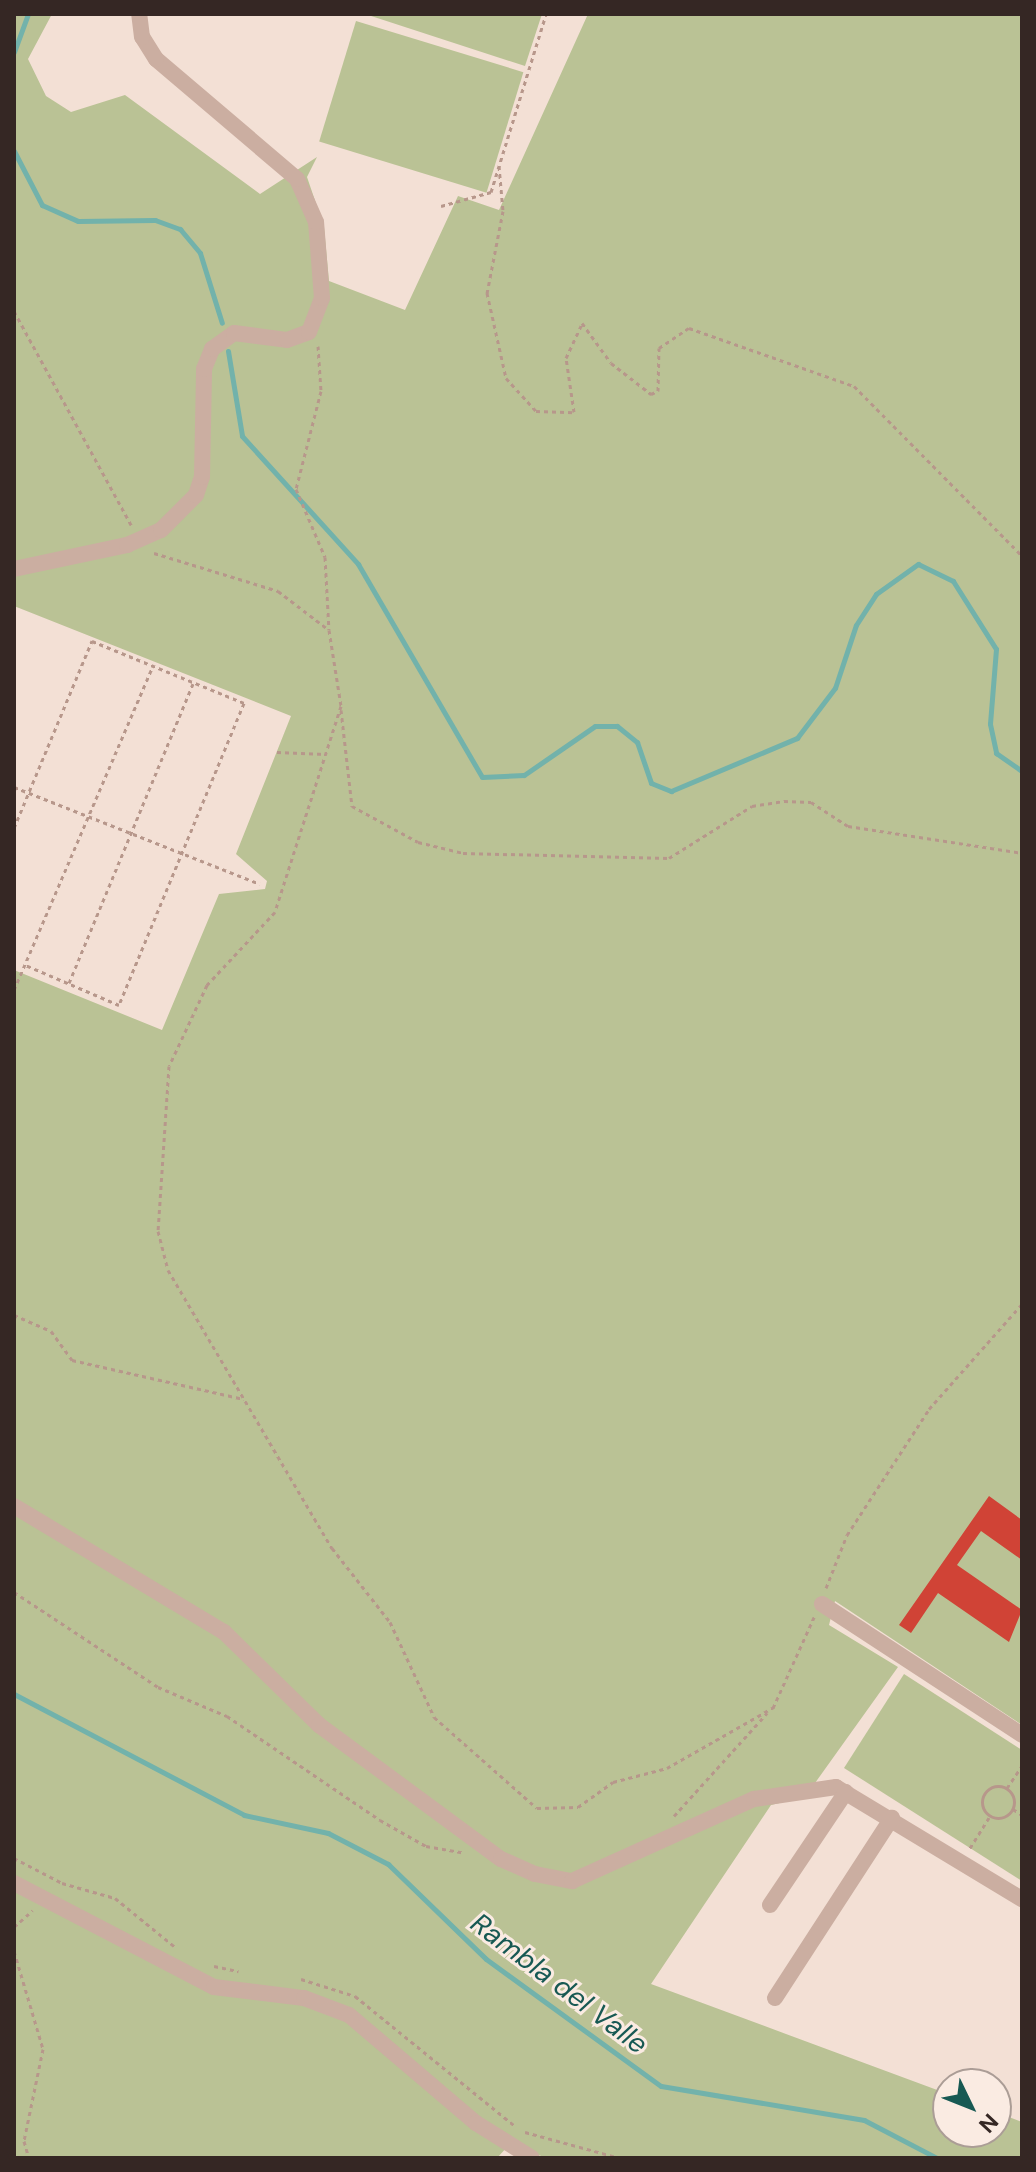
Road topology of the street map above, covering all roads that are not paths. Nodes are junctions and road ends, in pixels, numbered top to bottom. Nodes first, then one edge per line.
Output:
1 (139, 14) edge
2 (14, 569) edge
3 (14, 1506) edge
4 (822, 1604) road end
5 (1022, 1735) edge
6 (846, 1792) junction
7 (892, 1818) junction
8 (14, 1883) edge
9 (1022, 1899) edge
10 (770, 1905) dead end
11 (775, 1998) dead end
12 (532, 2158) edge

1 - 2 street
3 - 6 street
4 - 5 street
6 - 7 street
6 - 10 street
7 - 9 street
7 - 11 street
8 - 12 street

